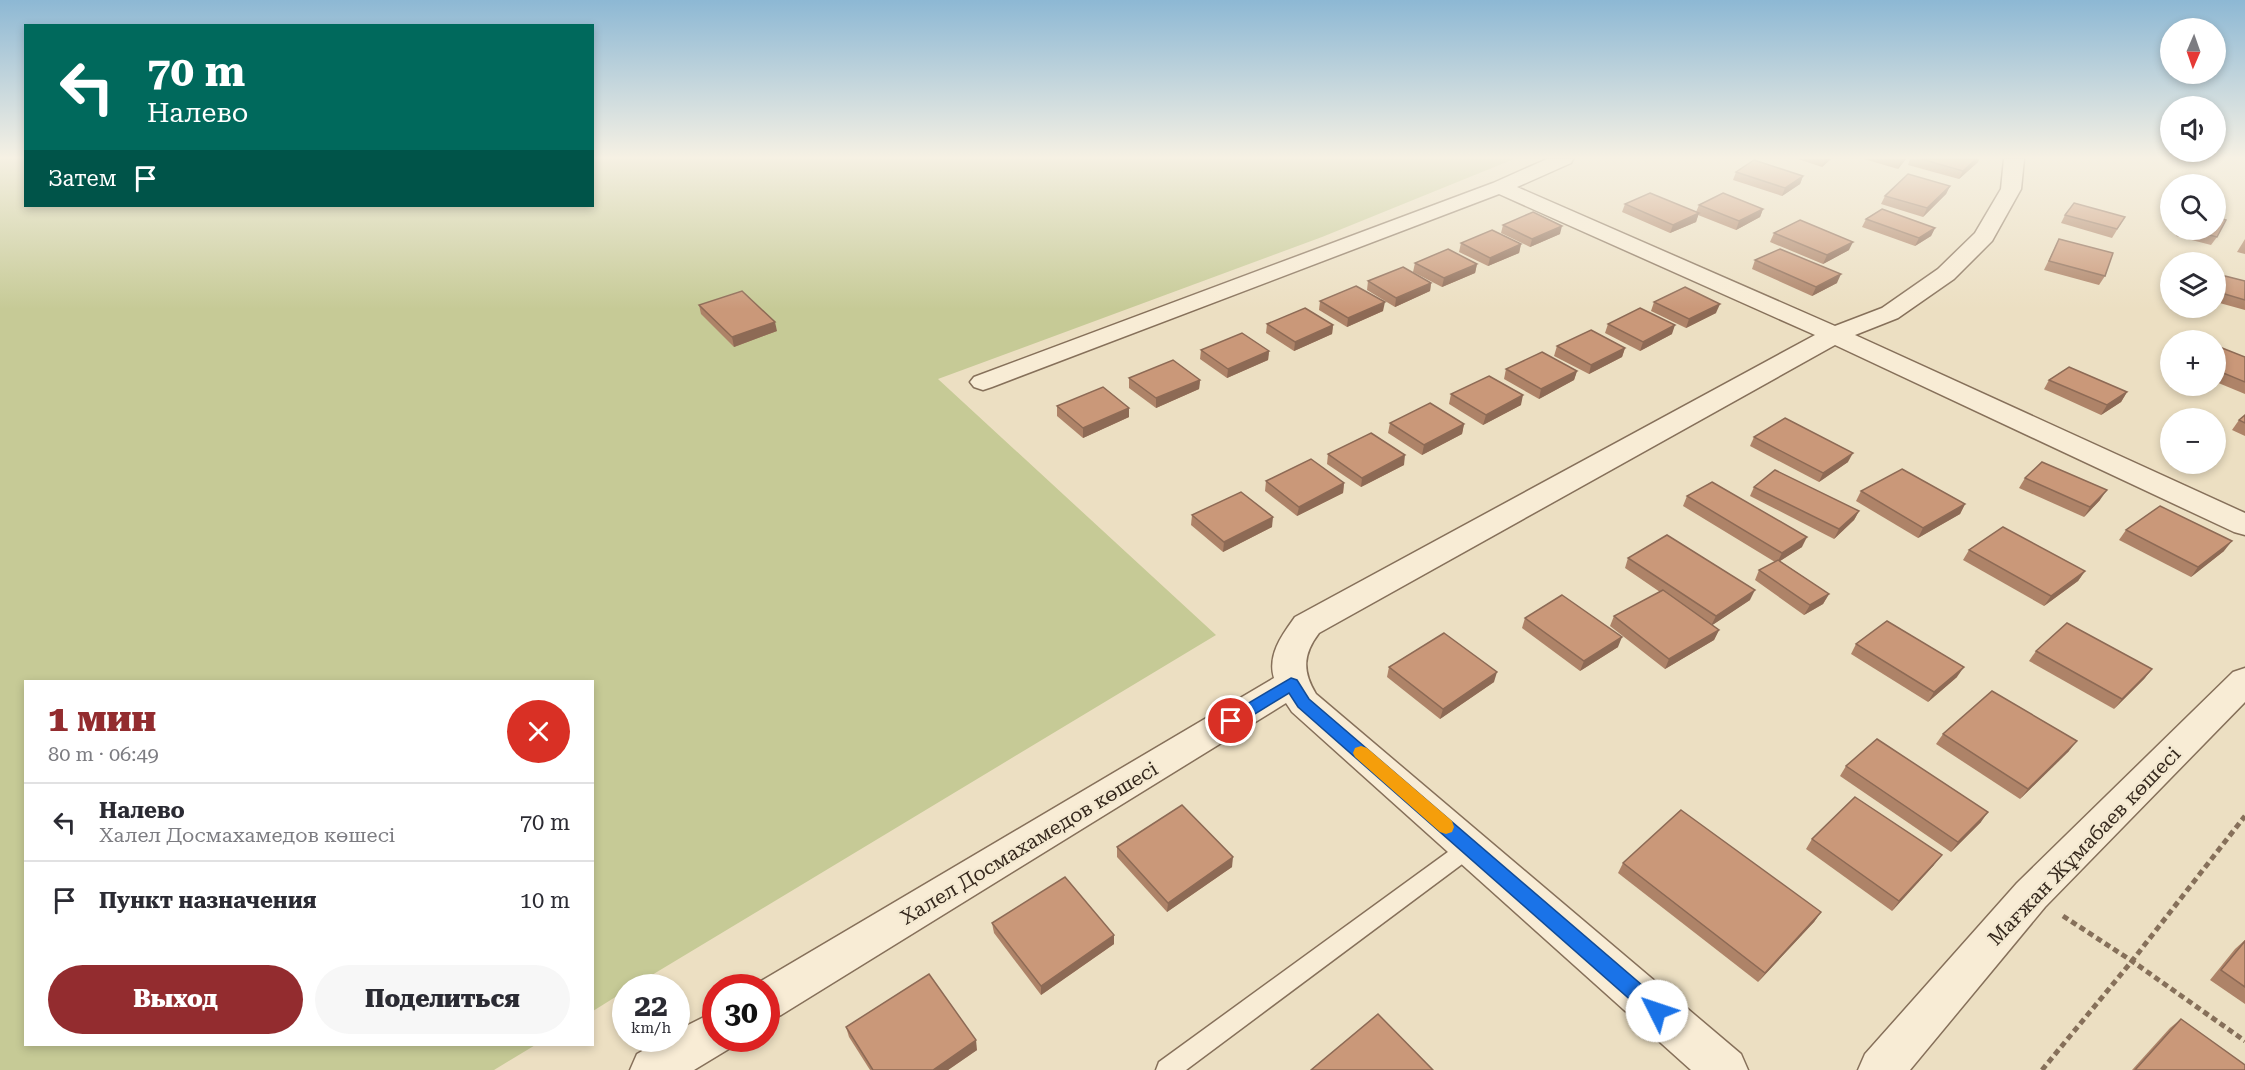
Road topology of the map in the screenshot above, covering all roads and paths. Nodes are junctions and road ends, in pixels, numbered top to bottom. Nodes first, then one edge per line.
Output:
1 (1442, 209) edge
2 (1549, 209) edge
3 (2000, 209) edge
4 (1834, 335) junction
5 (983, 382) dead end
6 (2245, 525) edge
7 (2245, 681) edge
8 (1291, 684) junction
9 (2245, 816) edge
10 (1470, 847) junction
11 (2031, 895) junction
12 (2132, 961) junction
13 (780, 993) edge
14 (702, 1040) edge
15 (2245, 1041) edge
16 (653, 1070) edge
17 (1167, 1070) edge
18 (1725, 1070) edge
19 (1881, 1070) edge
20 (2042, 1070) edge

1 - 5 street
2 - 4 street
3 - 4 street
4 - 6 street
4 - 8 street
7 - 11 street, Мағжан Жұмабаев көшесі
8 - 10 street
8 - 13 street, Халел Досмахамедов көшесі
9 - 12 path
10 - 17 lane
10 - 18 street
11 - 12 path
11 - 19 street, Мағжан Жұмабаев көшесі
12 - 15 path
12 - 20 path
14 - 16 street

